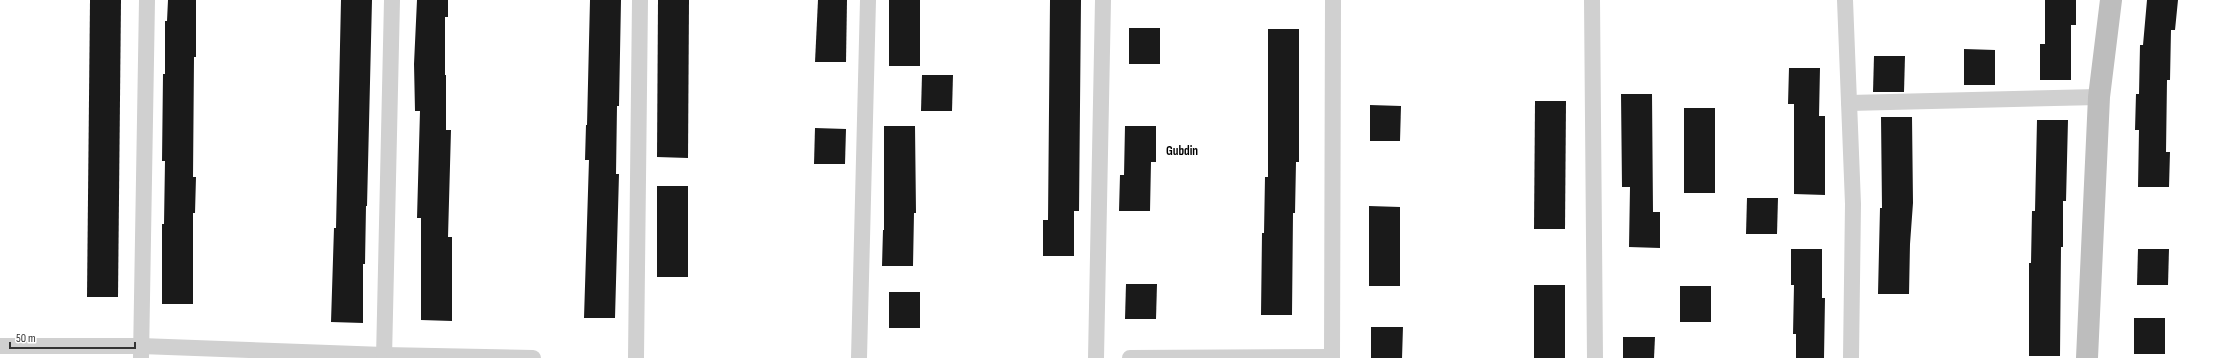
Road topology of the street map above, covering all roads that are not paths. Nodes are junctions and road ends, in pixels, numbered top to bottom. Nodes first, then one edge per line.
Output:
1 (147, 0) edge
2 (392, 0) edge
3 (640, 0) edge
4 (868, 0) edge
5 (1103, 0) edge
6 (1332, 0) edge
7 (1592, 0) edge
8 (1846, 0) edge
9 (2111, 0) edge
10 (2099, 97) junction
11 (1848, 103) junction
12 (0, 346) edge
13 (141, 352) edge
14 (384, 357) edge
15 (533, 358) edge
16 (636, 358) edge
17 (859, 358) edge
18 (1096, 358) edge
19 (1130, 358) edge
20 (1332, 358) edge
21 (1595, 358) edge
22 (1851, 358) edge
23 (2087, 358) edge

1 - 13 street
2 - 14 street
3 - 16 street
4 - 17 street
5 - 18 street
6 - 20 street
7 - 21 street
8 - 11 street
9 - 10 street
10 - 11 street
10 - 23 street
11 - 22 street
12 - 13 street
13 - 14 street
14 - 15 street
19 - 20 street

